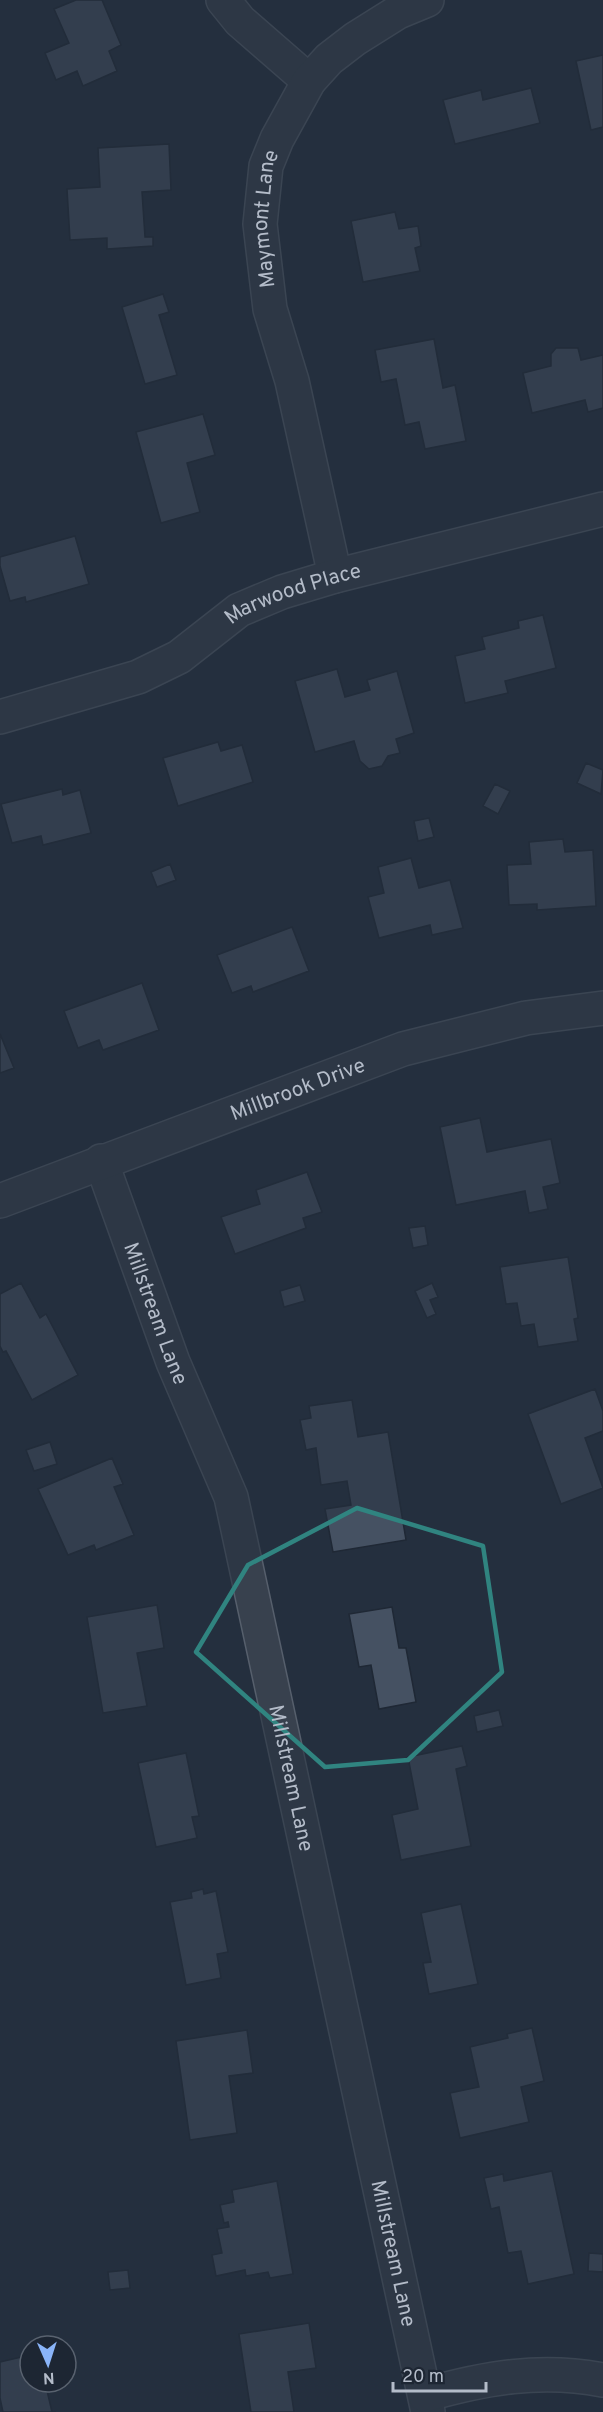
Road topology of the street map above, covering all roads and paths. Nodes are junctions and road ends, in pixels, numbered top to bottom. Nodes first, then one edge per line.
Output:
1 (223, 0) edge
2 (427, 0) edge
3 (309, 81) junction
4 (603, 509) edge
5 (335, 576) junction
6 (0, 717) edge
7 (603, 1008) edge
8 (101, 1161) junction
9 (0, 1201) edge
10 (603, 2380) edge
11 (427, 2403) edge

1 - 3 street
2 - 3 street, Maymont Lane
3 - 5 street, Maymont Lane
4 - 5 street, Marwood Place
5 - 6 street, Marwood Place
7 - 8 street, Millbrook Drive
8 - 9 street, Millbrook Drive
8 - 11 street, Millstream Lane
10 - 11 street

